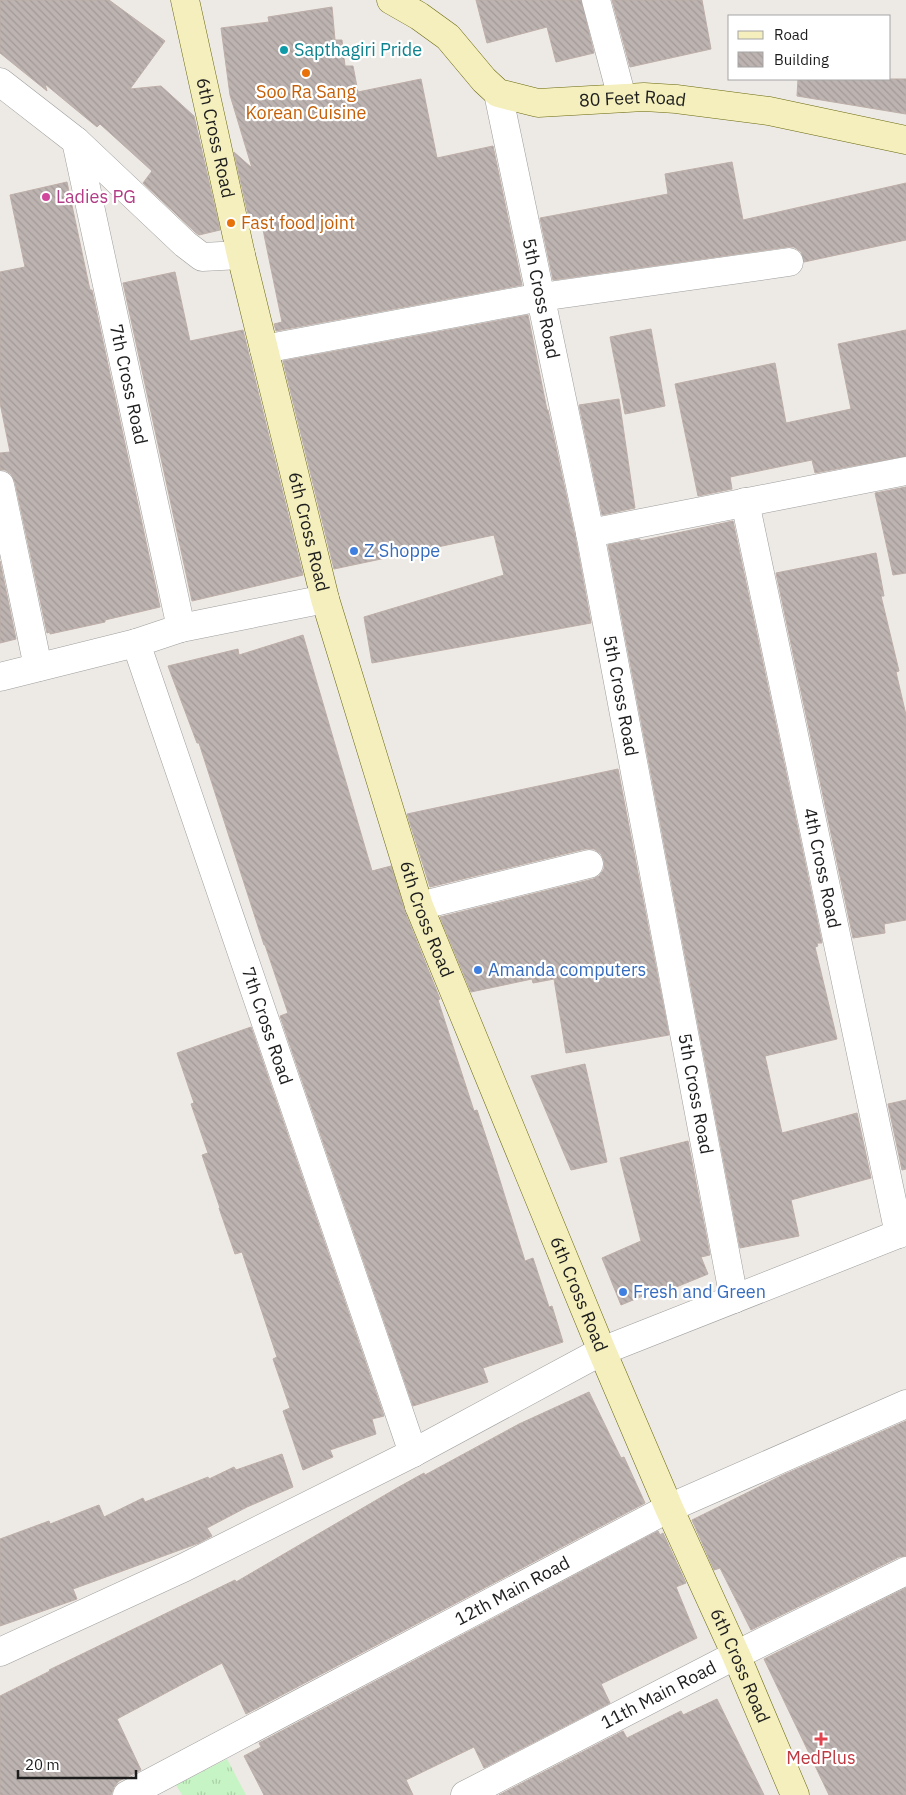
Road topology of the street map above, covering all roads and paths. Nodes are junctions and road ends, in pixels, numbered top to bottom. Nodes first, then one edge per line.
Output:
1 (185, 0) edge
2 (391, 0) edge
3 (596, 0) edge
4 (0, 82) edge
5 (498, 93) junction
6 (622, 98) junction
7 (906, 140) edge
8 (76, 142) junction
9 (241, 255) junction
10 (789, 262) dead end
11 (542, 298) junction
12 (264, 349) junction
13 (906, 471) edge
14 (0, 485) edge
15 (746, 502) junction
16 (590, 533) junction
17 (324, 599) junction
18 (181, 628) junction
19 (136, 643) junction
20 (38, 667) junction
21 (0, 676) edge
22 (590, 864) dead end
23 (419, 906) junction
24 (903, 1232) edge
25 (734, 1299) junction
26 (602, 1351) junction
27 (906, 1404) edge
28 (413, 1453) junction
29 (670, 1508) junction
30 (906, 1571) edge
31 (0, 1652) edge
32 (736, 1655) junction
33 (127, 1795) edge
34 (465, 1795) edge
35 (796, 1795) edge

1 - 9 street, 6th Cross Road
2 - 5 street
3 - 6 street
4 - 8 street
5 - 6 street, 80 Feet Road
5 - 11 street, 5th Cross Road
6 - 7 street, 80 Feet Road
8 - 9 street
8 - 18 street, 7th Cross Road
9 - 12 street, 6th Cross Road
10 - 11 street
11 - 12 street
11 - 16 street, 5th Cross Road
12 - 17 street, 6th Cross Road
13 - 15 street
14 - 20 street
15 - 16 street
15 - 24 street, 4th Cross Road
16 - 25 street, 5th Cross Road
17 - 18 street
17 - 23 street, 6th Cross Road
18 - 19 street
19 - 20 street
19 - 28 street, 7th Cross Road
20 - 21 street
22 - 23 street
23 - 26 street, 6th Cross Road
24 - 25 street
25 - 26 street
26 - 28 street
26 - 29 street, 6th Cross Road
27 - 29 street, 12th Main Road
28 - 31 street
29 - 32 street, 6th Cross Road
29 - 33 street, 12th Main Road
30 - 32 street, 11th Main Road
32 - 34 street, 11th Main Road
32 - 35 street, 6th Cross Road

